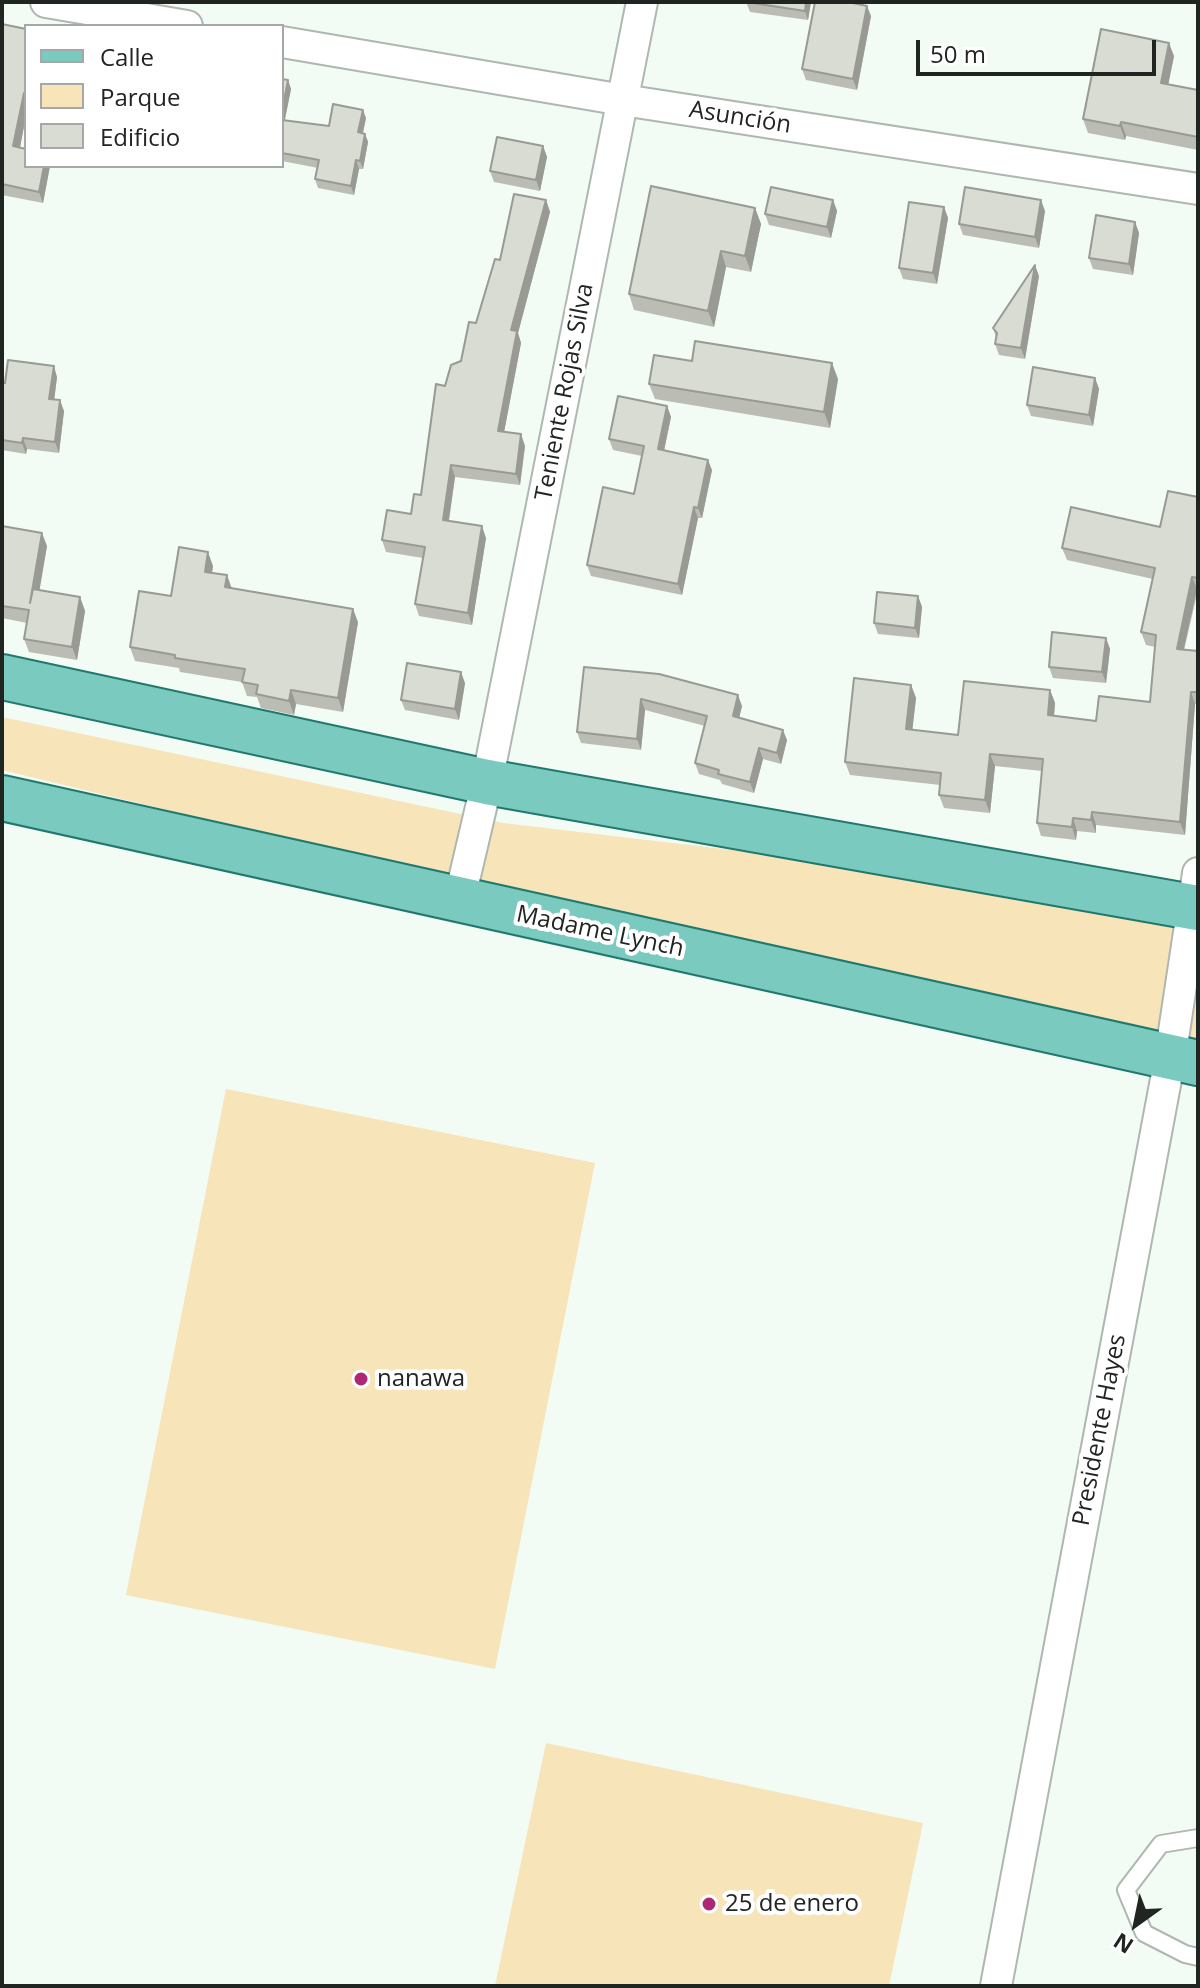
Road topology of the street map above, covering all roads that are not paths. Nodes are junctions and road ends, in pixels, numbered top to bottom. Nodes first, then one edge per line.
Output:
1 (46, 2) edge
2 (642, 2) edge
3 (175, 24) edge
4 (284, 42) edge
5 (623, 100) junction
6 (1198, 189) edge
7 (2, 677) edge
8 (487, 782) junction
9 (2, 798) edge
10 (1196, 896) edge
11 (459, 901) junction
12 (1184, 1060) edge
13 (1198, 1838) edge
14 (1198, 1957) edge
15 (996, 1986) edge

1 - 3 street
2 - 5 street, Teniente Rojas Silva
4 - 5 street, Asunción
5 - 6 street, Asunción
5 - 8 street, Teniente Rojas Silva
7 - 8 main road
8 - 10 main road
8 - 11 street, Teniente Rojas Silva
9 - 11 main road, Madame Lynch
10 - 12 street, Presidente Hayes
11 - 12 main road, Madame Lynch
12 - 15 street, Presidente Hayes
13 - 14 lane

